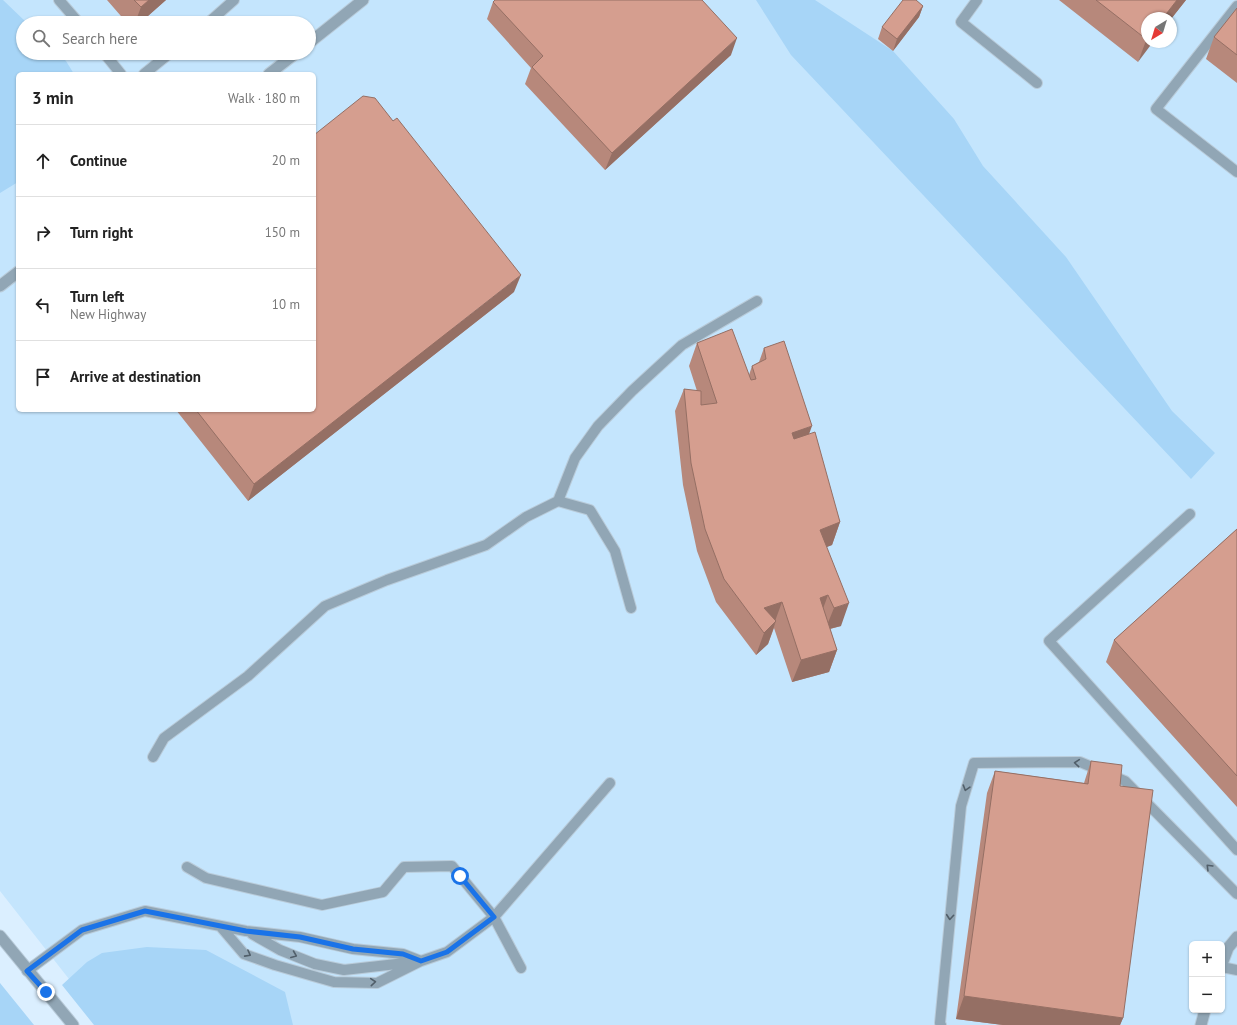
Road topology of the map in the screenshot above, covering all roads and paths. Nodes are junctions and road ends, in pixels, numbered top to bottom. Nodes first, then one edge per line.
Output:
1 (60, 0) edge
2 (234, 0) edge
3 (363, 0) edge
4 (976, 0) edge
5 (1237, 6) edge
6 (73, 16) edge
7 (216, 16) edge
8 (316, 37) edge
9 (110, 60) edge
10 (161, 60) edge
11 (287, 60) edge
12 (119, 72) edge
13 (146, 72) edge
14 (272, 72) edge
15 (1037, 82) dead end
16 (1237, 172) edge
17 (16, 274) edge
18 (0, 286) edge
19 (757, 301) dead end
20 (558, 501) junction
21 (1190, 514) dead end
22 (631, 608) dead end
23 (154, 757) dead end
24 (610, 783) dead end
25 (1237, 850) edge
26 (188, 867) dead end
27 (1237, 894) edge
28 (494, 917) junction
29 (221, 927) junction
30 (246, 931) junction
31 (0, 936) edge
32 (1237, 937) edge
33 (1225, 956) edge
34 (421, 961) junction
35 (1225, 966) edge
36 (521, 968) dead end
37 (1237, 970) edge
38 (27, 971) junction
39 (1204, 1013) edge
40 (73, 1025) edge
41 (941, 1025) edge
42 (1201, 1025) edge

1 - 6 lane
2 - 7 lane
3 - 8 street
4 - 15 lane
5 - 16 lane
9 - 12 lane
10 - 13 lane
11 - 14 street
17 - 18 street
19 - 20 lane
20 - 22 lane
20 - 23 lane
21 - 25 lane
24 - 28 lane
26 - 28 lane
27 -> 41 lane
28 - 34 lane
28 - 36 lane
29 - 30 lane
29 -> 34 lane
29 - 38 lane
30 - 34 lane
30 -> 34 lane
31 - 38 street
32 - 33 street
35 - 37 lane
38 - 40 street
39 - 42 street

